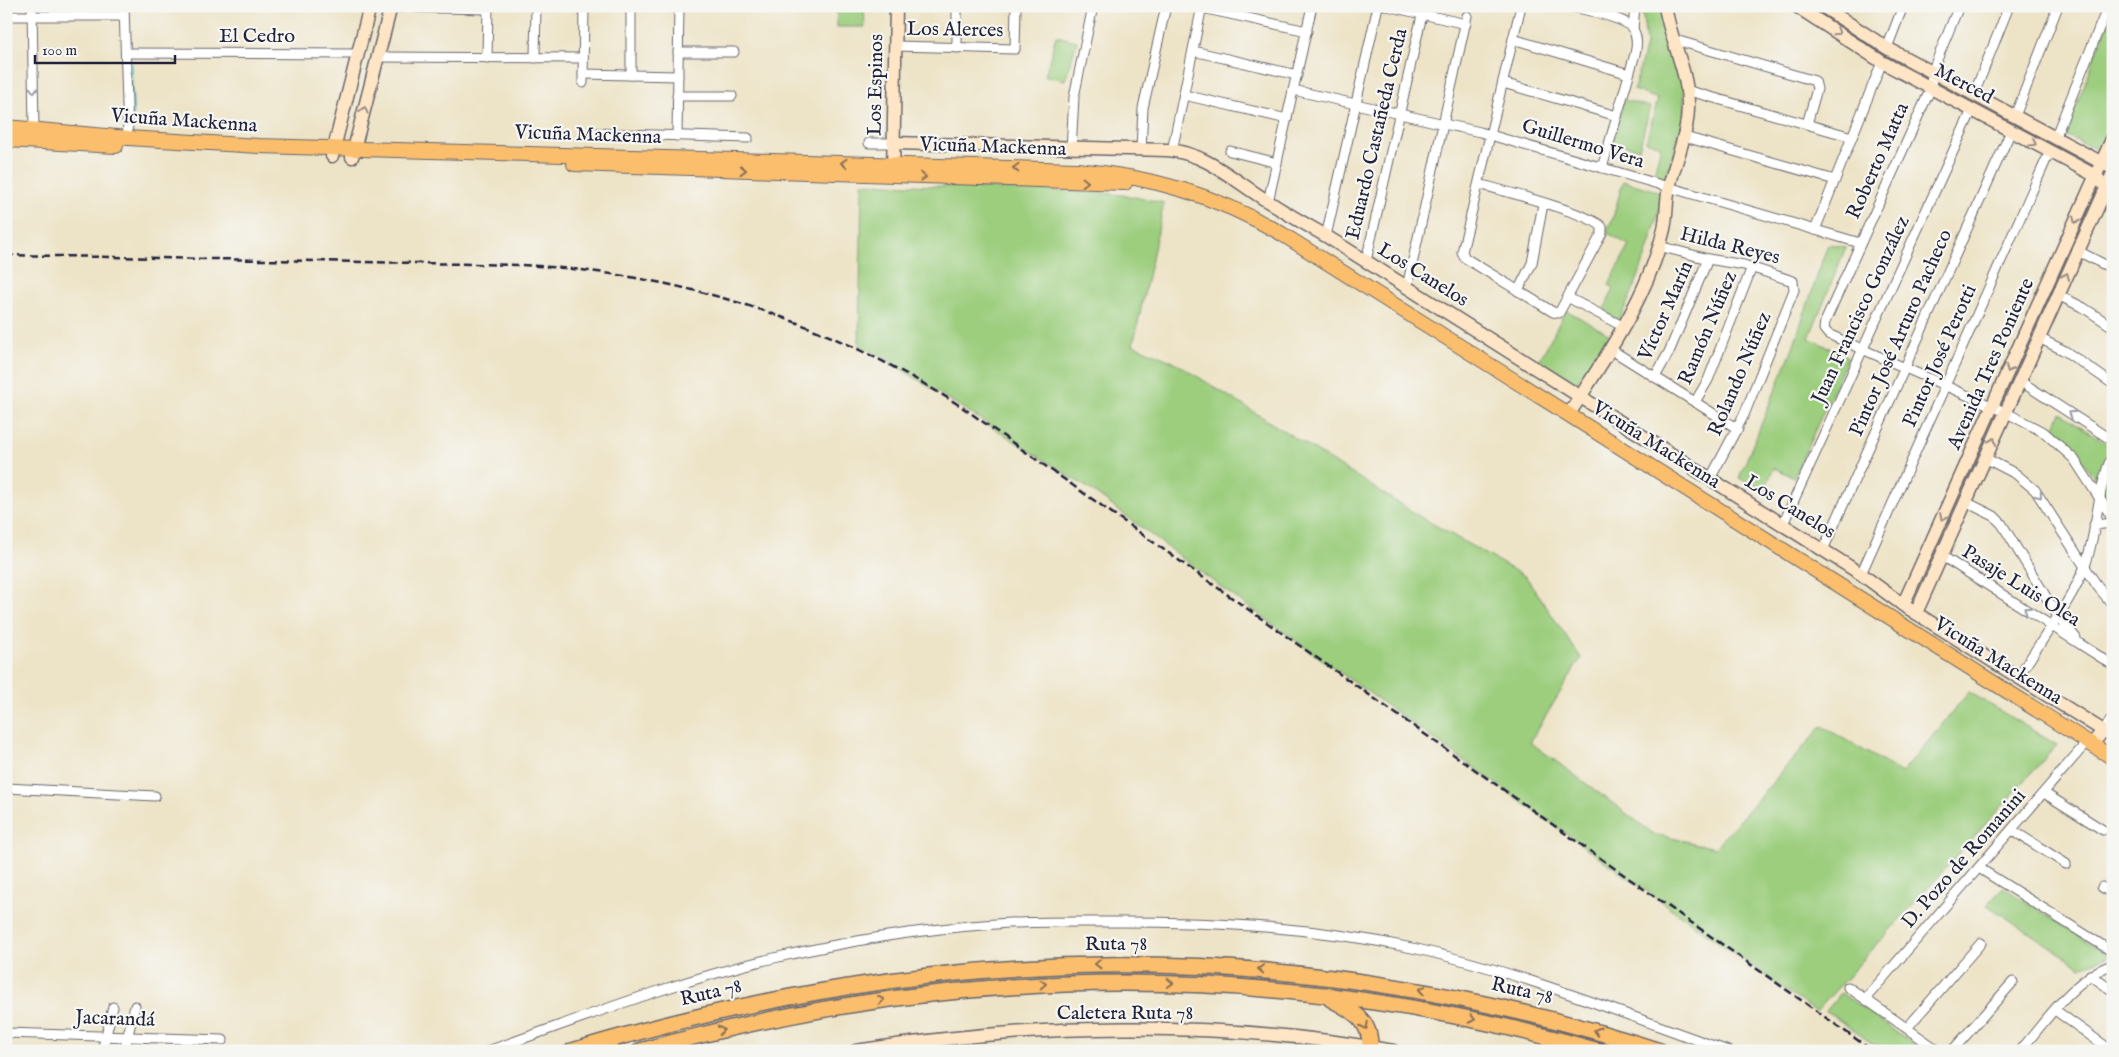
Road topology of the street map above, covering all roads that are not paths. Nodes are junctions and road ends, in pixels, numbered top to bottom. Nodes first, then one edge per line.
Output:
1 (32, 6) edge
2 (124, 6) edge
3 (370, 6) edge
4 (536, 6) edge
5 (584, 6) edge
6 (631, 6) edge
7 (679, 6) edge
8 (896, 6) edge
9 (957, 6) edge
10 (1016, 6) edge
11 (1093, 6) edge
12 (1166, 6) edge
13 (1312, 6) edge
14 (1378, 6) edge
15 (1387, 6) edge
16 (1521, 6) edge
17 (1570, 6) edge
18 (1635, 6) edge
19 (1665, 6) edge
20 (1796, 6) edge
21 (1822, 6) edge
22 (1903, 6) edge
23 (1959, 6) edge
24 (2009, 6) edge
25 (2058, 6) edge
26 (2108, 6) edge
27 (391, 7) edge
28 (1202, 7) edge
29 (488, 8) edge
30 (1422, 15) junction
31 (6, 16) edge
32 (33, 16) junction
33 (124, 16) junction
34 (1633, 29) junction
35 (1307, 31) junction
36 (1514, 39) junction
37 (1672, 39) junction
38 (895, 46) junction
39 (957, 48) junction
40 (1887, 48) junction
41 (1193, 51) junction
42 (678, 52) junction
43 (734, 52) dead end
44 (126, 53) junction
45 (357, 54) junction
46 (378, 57) junction
47 (487, 58) junction
48 (535, 58) junction
49 (583, 58) junction
50 (1882, 62) junction
51 (1932, 72) junction
52 (1630, 74) junction
53 (631, 75) junction
54 (1297, 75) junction
55 (678, 76) junction
56 (1503, 83) junction
57 (1931, 88) junction
58 (1293, 90) junction
59 (1686, 90) junction
60 (1974, 94) junction
61 (1184, 95) junction
62 (678, 96) junction
63 (732, 96) dead end
64 (1356, 104) junction
65 (1972, 110) junction
66 (1400, 114) junction
67 (1617, 116) junction
68 (2015, 116) junction
69 (1287, 119) junction
70 (1443, 123) junction
71 (1807, 124) junction
72 (6, 127) edge
73 (34, 129) junction
74 (2011, 131) junction
75 (594, 133) dead end
76 (1490, 135) junction
77 (677, 136) junction
78 (1685, 137) junction
79 (1852, 137) junction
80 (128, 138) junction
81 (748, 138) dead end
82 (2055, 138) junction
83 (2113, 138) edge
84 (6, 140) edge
85 (869, 143) dead end
86 (893, 143) junction
87 (1071, 149) junction
88 (1141, 150) junction
89 (1172, 151) junction
90 (1230, 151) dead end
91 (333, 152) junction
92 (2050, 152) junction
93 (353, 153) junction
94 (2102, 161) junction
95 (1277, 163) junction
96 (1602, 168) junction
97 (893, 170) junction
98 (2113, 171) edge
99 (2096, 176) junction
100 (1835, 180) junction
101 (1479, 184) junction
102 (1669, 188) junction
103 (2109, 191) edge
104 (1268, 202) junction
105 (1543, 204) junction
106 (1814, 230) junction
107 (1326, 236) junction
108 (1860, 243) junction
109 (1659, 246) junction
110 (2078, 251) junction
111 (1708, 259) junction
112 (1366, 261) junction
113 (1752, 267) junction
114 (2113, 269) edge
115 (1793, 281) joint
116 (1406, 287) junction
117 (1518, 291) junction
118 (2058, 295) junction
119 (1569, 298) junction
120 (1624, 327) junction
121 (2113, 327) edge
122 (2039, 338) junction
123 (1610, 349) junction
124 (1862, 349) junction
125 (1905, 368) junction
126 (1655, 377) junction
127 (2020, 381) junction
128 (2113, 384) edge
129 (1945, 386) junction
130 (1580, 396) junction
131 (1695, 402) junction
132 (1992, 406) junction
133 (2005, 412) junction
134 (1569, 414) junction
135 (1738, 429) junction
136 (2113, 441) edge
137 (2113, 454) edge
138 (1985, 458) junction
139 (2105, 474) junction
140 (2086, 476) junction
141 (1710, 479) junction
142 (2099, 496) junction
143 (1966, 502) junction
144 (2113, 519) edge
145 (1783, 524) junction
146 (2113, 524) edge
147 (2094, 525) junction
148 (1823, 550) junction
149 (1942, 556) junction
150 (2085, 566) junction
151 (1861, 574) junction
152 (1903, 605) junction
153 (2113, 605) edge
154 (1916, 613) junction
155 (2057, 615) junction
156 (2051, 625) junction
157 (2082, 645) junction
158 (2113, 665) edge
159 (2018, 678) junction
160 (2113, 717) edge
161 (2108, 734) edge
162 (2090, 743) junction
163 (2113, 758) edge
164 (6, 788) edge
165 (2044, 793) junction
166 (155, 796) dead end
167 (2012, 830) junction
168 (2104, 830) dead end
169 (2066, 864) dead end
170 (1979, 868) junction
171 (2102, 887) dead end
172 (2113, 894) edge
173 (1981, 943) dead end
174 (2113, 952) edge
175 (2113, 965) edge
176 (2090, 975) junction
177 (2013, 982) dead end
178 (1848, 987) dead end
179 (2113, 991) edge
180 (1321, 994) junction
181 (1865, 998) junction
182 (135, 1006) dead end
183 (113, 1007) dead end
184 (2056, 1010) junction
185 (1907, 1028) junction
186 (6, 1034) edge
187 (106, 1036) junction
188 (128, 1037) junction
189 (223, 1040) dead end
190 (1370, 1047) junction
191 (2024, 1050) edge
192 (102, 1051) edge
193 (124, 1051) edge
194 (488, 1051) edge
195 (572, 1051) edge
196 (640, 1051) edge
197 (856, 1051) edge
198 (1393, 1051) edge
199 (1599, 1051) edge
200 (1660, 1051) edge
201 (1728, 1051) edge
202 (1939, 1051) edge
203 (1952, 1051) edge
204 (2112, 1051) edge

1 - 32 street
2 - 33 street
3 - 45 street
4 - 48 street
5 - 49 street
6 - 53 street
7 - 42 street
8 - 38 street, Los Espinos
9 - 39 street
10 - 39 street, Los Alerces
11 - 87 street
12 - 88 street
13 - 35 street
14 - 64 street
15 - 30 street
16 - 36 street
17 - 34 street
18 - 34 street
19 - 37 street
20 -> 50 street, Merced
21 - 40 street, Merced
22 - 40 street
23 - 51 street, Roberto Matta
24 - 60 street
25 - 68 street
26 - 82 street
27 - 29 street
27 - 46 street
28 - 35 street
28 - 41 street
29 - 47 street
30 - 66 street, Eduardo Castañeda Cerda
30 - 70 street
31 - 32 street
32 - 33 street
32 -> 73 street
33 - 44 street
34 - 52 street
35 - 54 street
36 - 52 street
36 - 56 street
37 - 59 street
37 - 71 street
38 - 39 street, Los Alerces
38 - 86 street, Los Espinos
40 - 51 street, Merced
41 - 54 street
41 - 61 street
42 - 43 street
42 - 55 street
44 - 45 street, El Cedro
44 - 80 street
45 - 91 street
46 - 47 street
93 -> 46 street
47 - 48 street
48 - 49 street
49 - 53 street
50 - 57 street, Merced
50 - 79 street
51 - 57 street, Roberto Matta
51 - 60 street, Merced
52 - 67 street
53 - 55 street
54 - 58 street
55 - 62 street
56 - 67 street
56 - 76 street
57 - 65 street, Merced
57 - 108 street, Roberto Matta
58 - 64 street, Guillermo Vera
58 - 69 street
59 - 71 street
59 - 78 street
60 - 68 street, Merced
61 - 69 street
61 - 89 street
62 - 63 street
62 - 77 street
64 - 66 street, Guillermo Vera
64 - 107 street
65 - 74 street, Merced
65 - 124 street, Juan Francisco González
66 - 70 street, Guillermo Vera
66 - 112 street, Eduardo Castañeda Cerda
67 - 96 street
68 - 82 street, Merced
69 - 95 street
70 - 76 street, Guillermo Vera
70 - 116 street
71 - 79 street
72 - 73 main road, Vicuña Mackenna
73 - 80 main road, Vicuña Mackenna
74 -> 92 street, Merced
74 - 125 street, Pintor José Arturo Pacheco
75 - 77 street
76 - 96 street, Guillermo Vera
76 - 101 street
77 - 81 street
78 - 100 street
78 - 102 street
79 - 100 street
80 - 91 main road, Vicuña Mackenna
82 - 94 street, Merced
83 - 94 street, Avenida Tres Poniente
84 - 91 main road, Vicuña Mackenna
85 - 86 street, Los Canelos
86 - 87 street, Los Canelos
86 - 97 street, Los Espinos
87 - 88 street, Los Canelos
88 - 89 street, Los Canelos
89 - 104 street, Los Canelos
90 - 95 street
91 - 93 main road, Vicuña Mackenna
92 - 99 street, Merced
92 - 129 street, Pintor José Perotti
93 - 97 main road, Vicuña Mackenna
94 - 98 street, Merced
94 - 99 street, Avenida Tres Poniente
95 - 104 street
96 - 102 street, Guillermo Vera
97 - 134 main road, Vicuña Mackenna
98 - 103 street, Avenida Tres Poniente
99 - 103 street, Merced
99 -> 132 street, Avenida Tres Poniente
100 - 106 street
101 - 105 street
101 - 117 street
102 - 106 street, Guillermo Vera
102 - 109 street
103 - 110 street, Avenida Tres Poniente
104 - 107 street, Los Canelos
105 - 117 street
105 - 119 street
106 - 108 street, Guillermo Vera
107 - 112 street, Los Canelos
108 - 124 street, Roberto Matta
109 - 111 street, Hilda Reyes
109 - 120 street
110 - 114 street
118 -> 110 street, Avenida Tres Poniente
111 - 113 street, Hilda Reyes
111 - 126 street, Víctor Marín
112 - 116 street, Los Canelos
113 - 115 street, Hilda Reyes
113 - 131 street, Ramón Núñez
115 - 135 street, Rolando Núñez
116 - 130 street, Los Canelos
117 - 119 street
118 - 121 street
118 - 122 street, Avenida Tres Poniente
119 - 120 street
120 - 123 street
122 - 127 street, Avenida Tres Poniente
122 - 128 street
123 - 126 street
123 - 130 street
124 - 125 street
124 - 145 street, Juan Francisco González
125 - 129 street
125 - 148 street, Pintor José Arturo Pacheco
126 - 131 street
127 - 133 street, Avenida Tres Poniente
136 -> 127 street
129 - 132 street
129 - 151 street, Pintor José Perotti
130 - 134 street
130 - 141 street, Los Canelos
131 - 135 street
132 - 133 street
132 -> 152 street, Avenida Tres Poniente
138 -> 133 street, Avenida Tres Poniente
133 - 140 street
134 - 162 main road, Vicuña Mackenna
135 - 141 street, Rolando Núñez
137 - 139 street
138 - 143 street, Avenida Tres Poniente
138 -> 150 street
139 - 140 street
139 - 142 street
140 - 142 street
141 - 145 street, Los Canelos
142 - 144 street
142 - 147 street
143 - 149 street, Avenida Tres Poniente
143 - 155 street, Pasaje Luis Olea
145 - 148 street, Los Canelos
146 - 147 street
147 - 150 street
148 - 151 street, Los Canelos
149 - 154 street, Avenida Tres Poniente
156 -> 149 street, Pasaje Luis Olea
150 - 153 street
150 - 155 street
151 - 152 street, Los Canelos
152 - 154 street, Vicuña Mackenna
154 - 159 street, Vicuña Mackenna
155 - 156 street
155 - 157 street, Pasaje Luis Olea
156 - 157 street, Pasaje Luis Olea
156 - 159 street
157 - 158 street, Pasaje Luis Olea
159 - 161 street, Vicuña Mackenna
160 - 161 street
161 - 162 street
162 - 163 main road, Vicuña Mackenna
162 - 165 street, D. Pozo de Romanini
164 - 166 street
165 - 167 street, D. Pozo de Romanini
165 - 168 street
167 - 169 street
167 - 170 street, D. Pozo de Romanini
170 - 174 street
170 - 181 street, D. Pozo de Romanini
171 - 172 street
173 - 185 street
175 - 176 street
176 - 179 street
176 - 184 street
177 - 203 street
178 - 181 street
180 -> 190 highway
196 -> 180 highway, Ruta 78
180 -> 199 highway, Ruta 78
181 - 185 street
182 - 188 street
183 - 187 street
184 - 191 street
184 - 204 street
185 - 202 street
186 - 187 street, Jacarandá
187 - 188 street, Jacarandá
187 - 192 street
188 - 189 street, Jacarandá
188 - 193 street
190 - 197 street, Caletera Ruta 78
190 - 198 street, Caletera Ruta 78
194 - 201 street
200 -> 195 highway, Ruta 78

